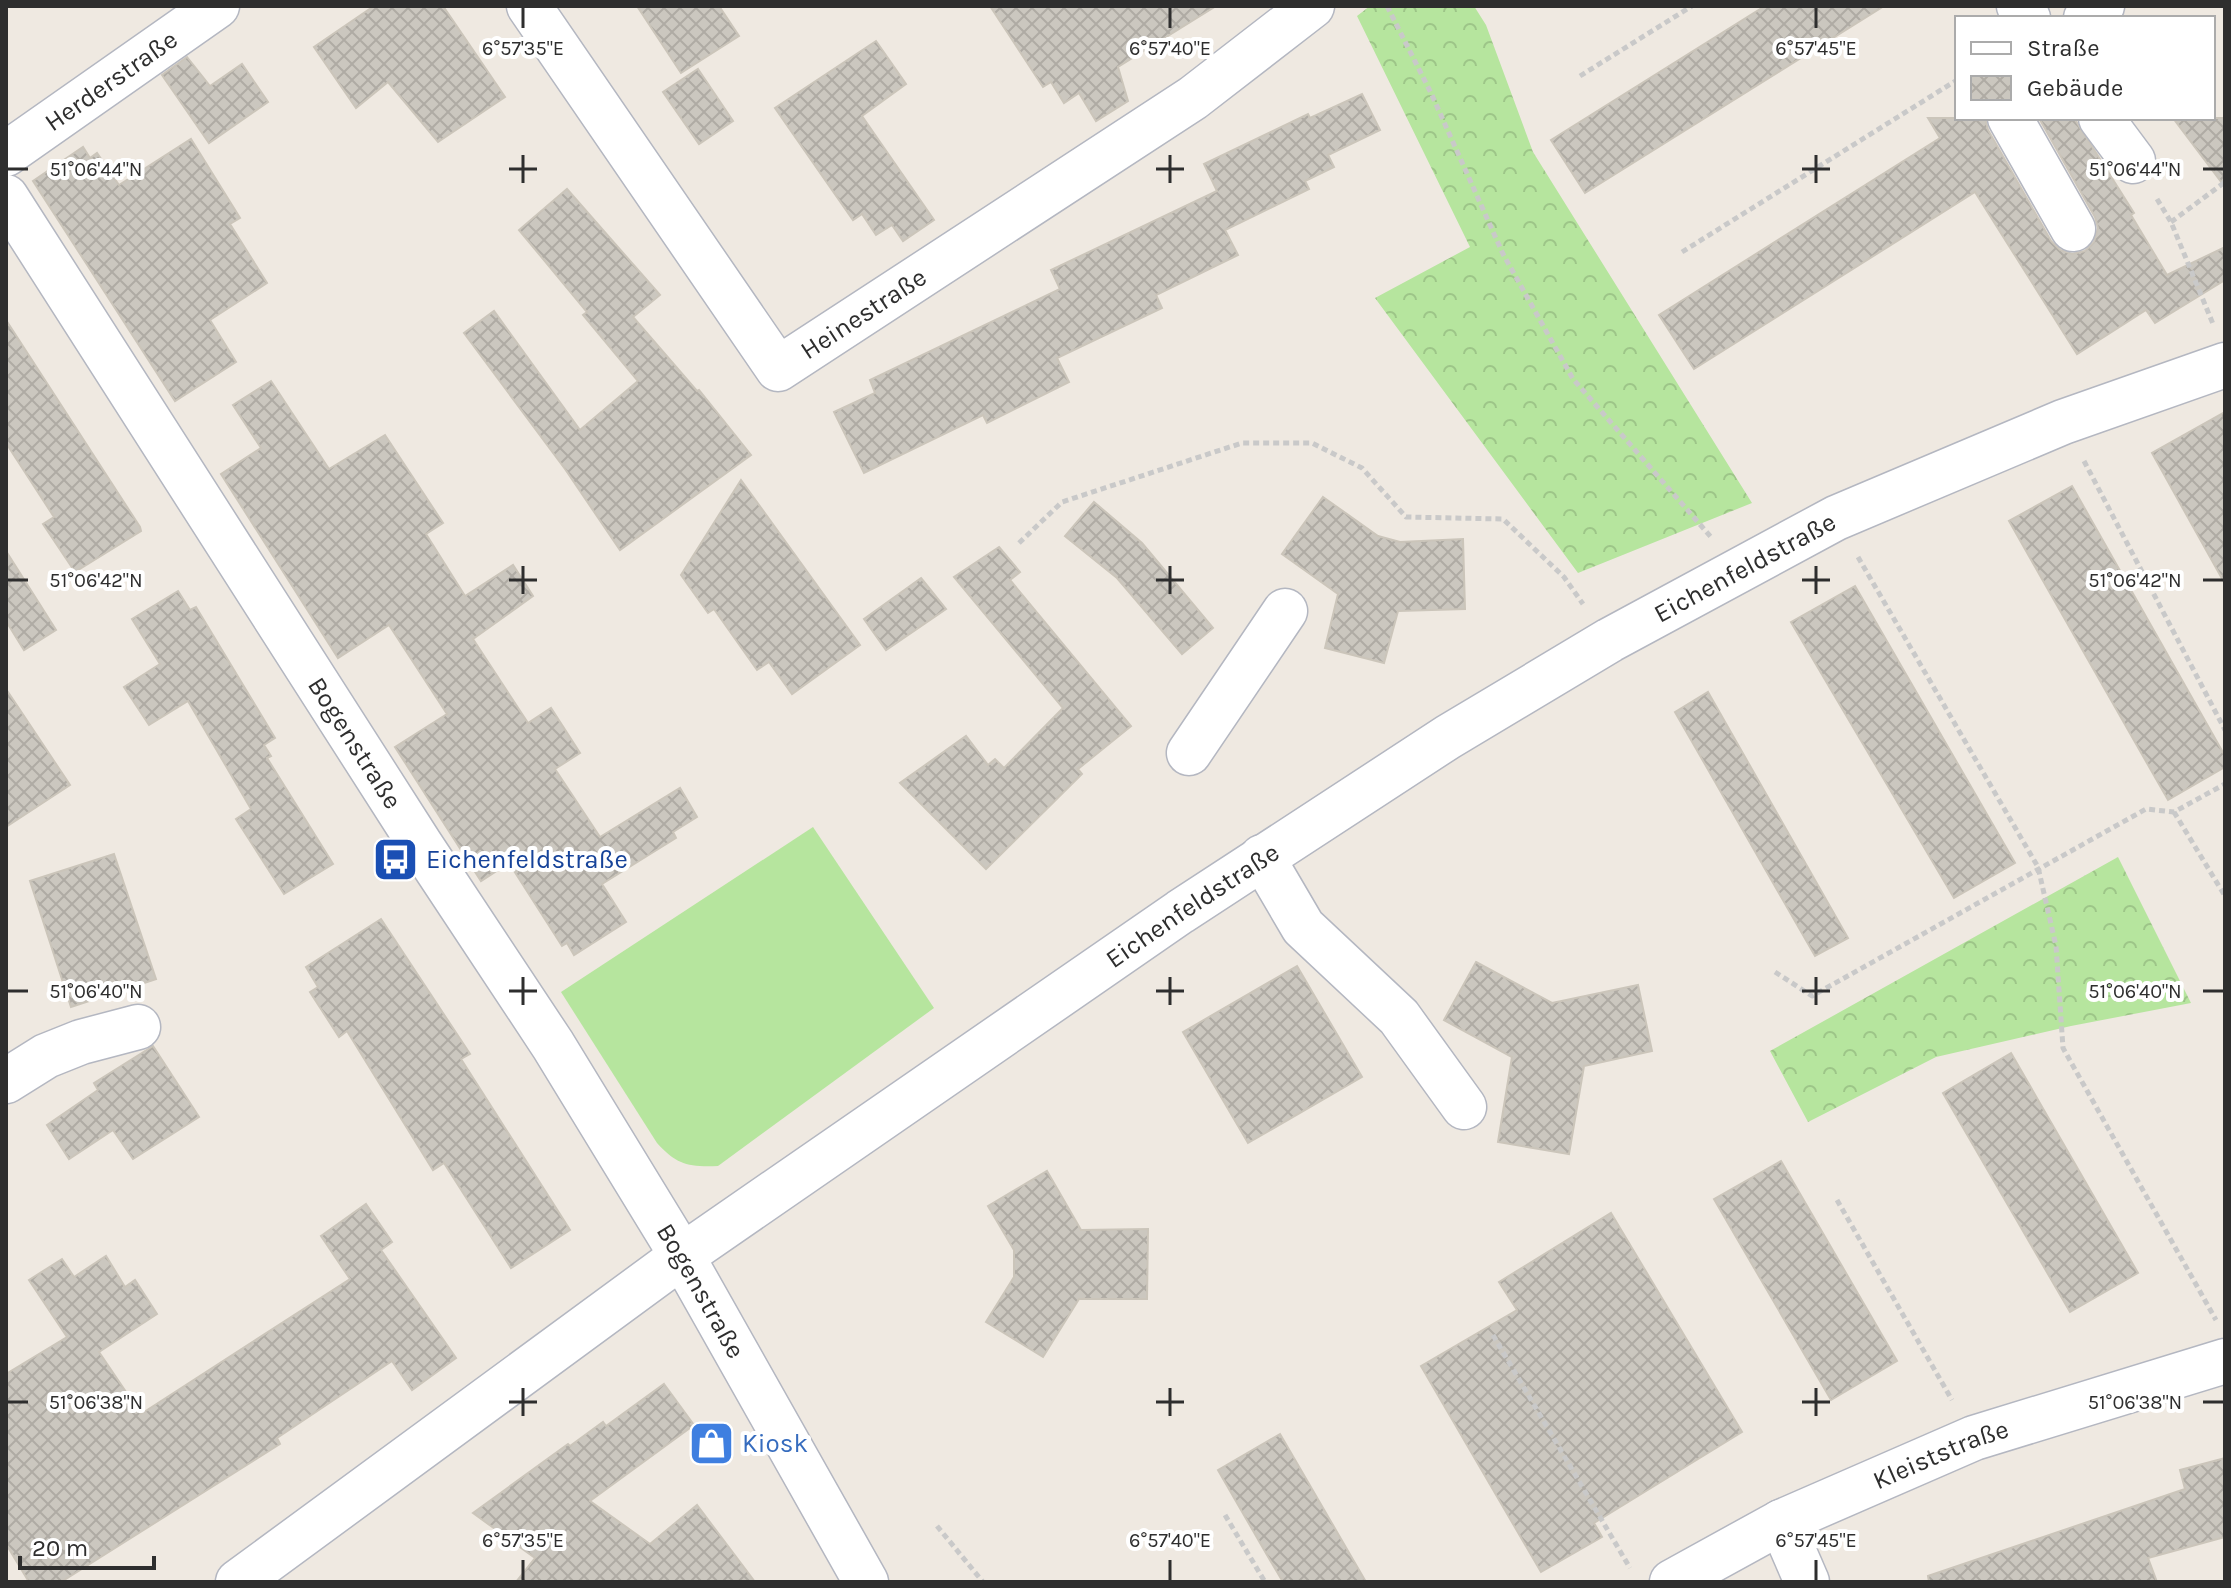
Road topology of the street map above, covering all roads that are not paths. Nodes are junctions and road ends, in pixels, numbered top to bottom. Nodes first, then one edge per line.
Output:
1 (217, 6) edge
2 (529, 6) edge
3 (1312, 6) edge
4 (2011, 120) edge
5 (2102, 120) edge
6 (6, 154) edge
7 (2133, 161) road end
8 (6, 197) edge
9 (2073, 229) dead end
10 (2219, 344) edge
11 (1285, 611) dead end
12 (1189, 753) dead end
13 (1262, 857) junction
14 (138, 1027) dead end
15 (6, 1081) edge
16 (1464, 1107) dead end
17 (682, 1256) junction
18 (2221, 1341) edge
19 (1781, 1522) junction
20 (238, 1582) edge
21 (866, 1582) edge
22 (1672, 1582) edge
23 (1807, 1582) edge

1 - 6 street, Herderstraße
2 - 3 street, Heinestraße
4 - 9 street
5 - 7 street
8 - 17 street, Bogenstraße
10 - 13 street, Eichenfeldstraße
11 - 12 street
13 - 16 street
13 - 17 street, Eichenfeldstraße
14 - 15 street
17 - 20 street, Eichenfeldstraße
17 - 21 street, Bogenstraße
18 - 19 street, Kleiststraße
19 - 22 street, Kleiststraße
19 - 23 street

